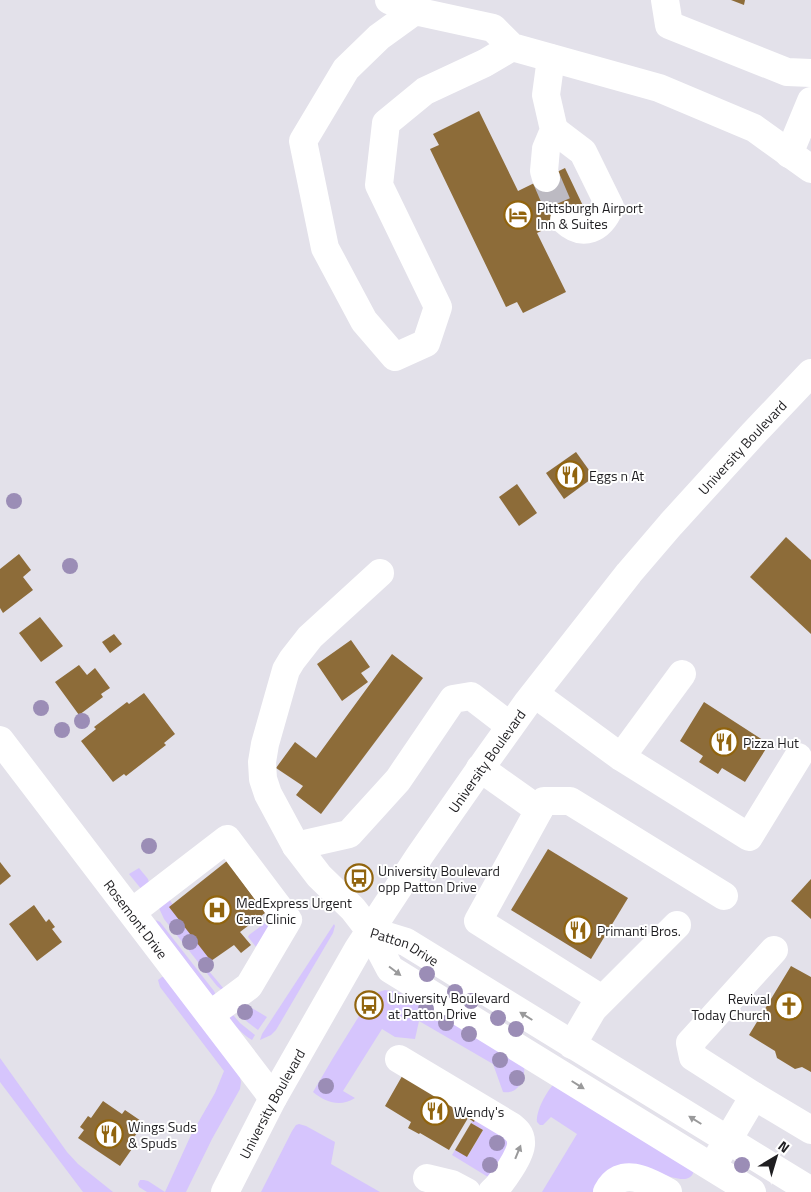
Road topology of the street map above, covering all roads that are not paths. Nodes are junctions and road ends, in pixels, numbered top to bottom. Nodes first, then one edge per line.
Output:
1 (389, 0) edge
2 (664, 0) edge
3 (415, 11) junction
4 (512, 48) junction
5 (551, 58) junction
6 (811, 73) edge
7 (811, 101) edge
8 (554, 130) junction
9 (789, 154) junction
10 (811, 169) edge
11 (546, 178) tunnel mouth
12 (564, 220) tunnel mouth
13 (811, 373) edge
14 (380, 573) dead end
15 (682, 674) dead end
16 (535, 694) junction
17 (510, 726) junction
18 (0, 740) edge
19 (621, 757) junction
20 (798, 757) dead end
21 (480, 768) junction
22 (539, 810) junction
23 (296, 846) junction
24 (724, 896) dead end
25 (132, 912) junction
26 (677, 925) dead end
27 (370, 931) junction
28 (774, 950) dead end
29 (602, 999) junction
30 (210, 1015) junction
31 (565, 1040) junction
32 (399, 1059) dead end
33 (542, 1063) junction
34 (754, 1096) junction
35 (274, 1098) junction
36 (811, 1130) edge
37 (727, 1140) junction
38 (712, 1168) junction
39 (427, 1178) dead end
40 (811, 1191) edge
41 (225, 1192) edge
42 (467, 1192) edge
43 (492, 1192) edge
44 (607, 1192) edge
45 (668, 1192) edge
46 (752, 1192) edge

1 - 3 street
2 - 6 street
3 - 4 street
3 - 4 street
4 - 5 street
5 - 8 street
5 - 9 street
7 - 9 street
8 - 11 street
8 - 12 street
9 - 10 street
13 - 16 street, University Boulevard
14 - 23 street
15 - 19 street
16 - 17 street, University Boulevard
16 - 19 street
17 - 21 street, University Boulevard
17 - 23 street
18 - 25 street, Rosemont Drive
19 - 20 street
21 - 22 street
21 - 27 street, University Boulevard
22 - 24 street
22 - 29 street
23 - 27 street
25 - 30 street, Rosemont Drive
25 - 30 street
26 - 29 street
31 -> 27 street, Patton Drive
27 -> 33 street, Patton Drive
27 - 35 street, University Boulevard
28 - 34 street
29 - 31 street
30 - 35 street, Rosemont Drive
31 - 33 street
37 -> 31 street, Patton Drive
43 -> 32 street
33 -> 38 street, Patton Drive
34 - 36 street
34 - 37 street
35 - 41 street, University Boulevard
37 - 38 street
37 - 40 street, Patton Drive
38 - 46 street, Patton Drive
39 - 42 street
44 - 45 street

